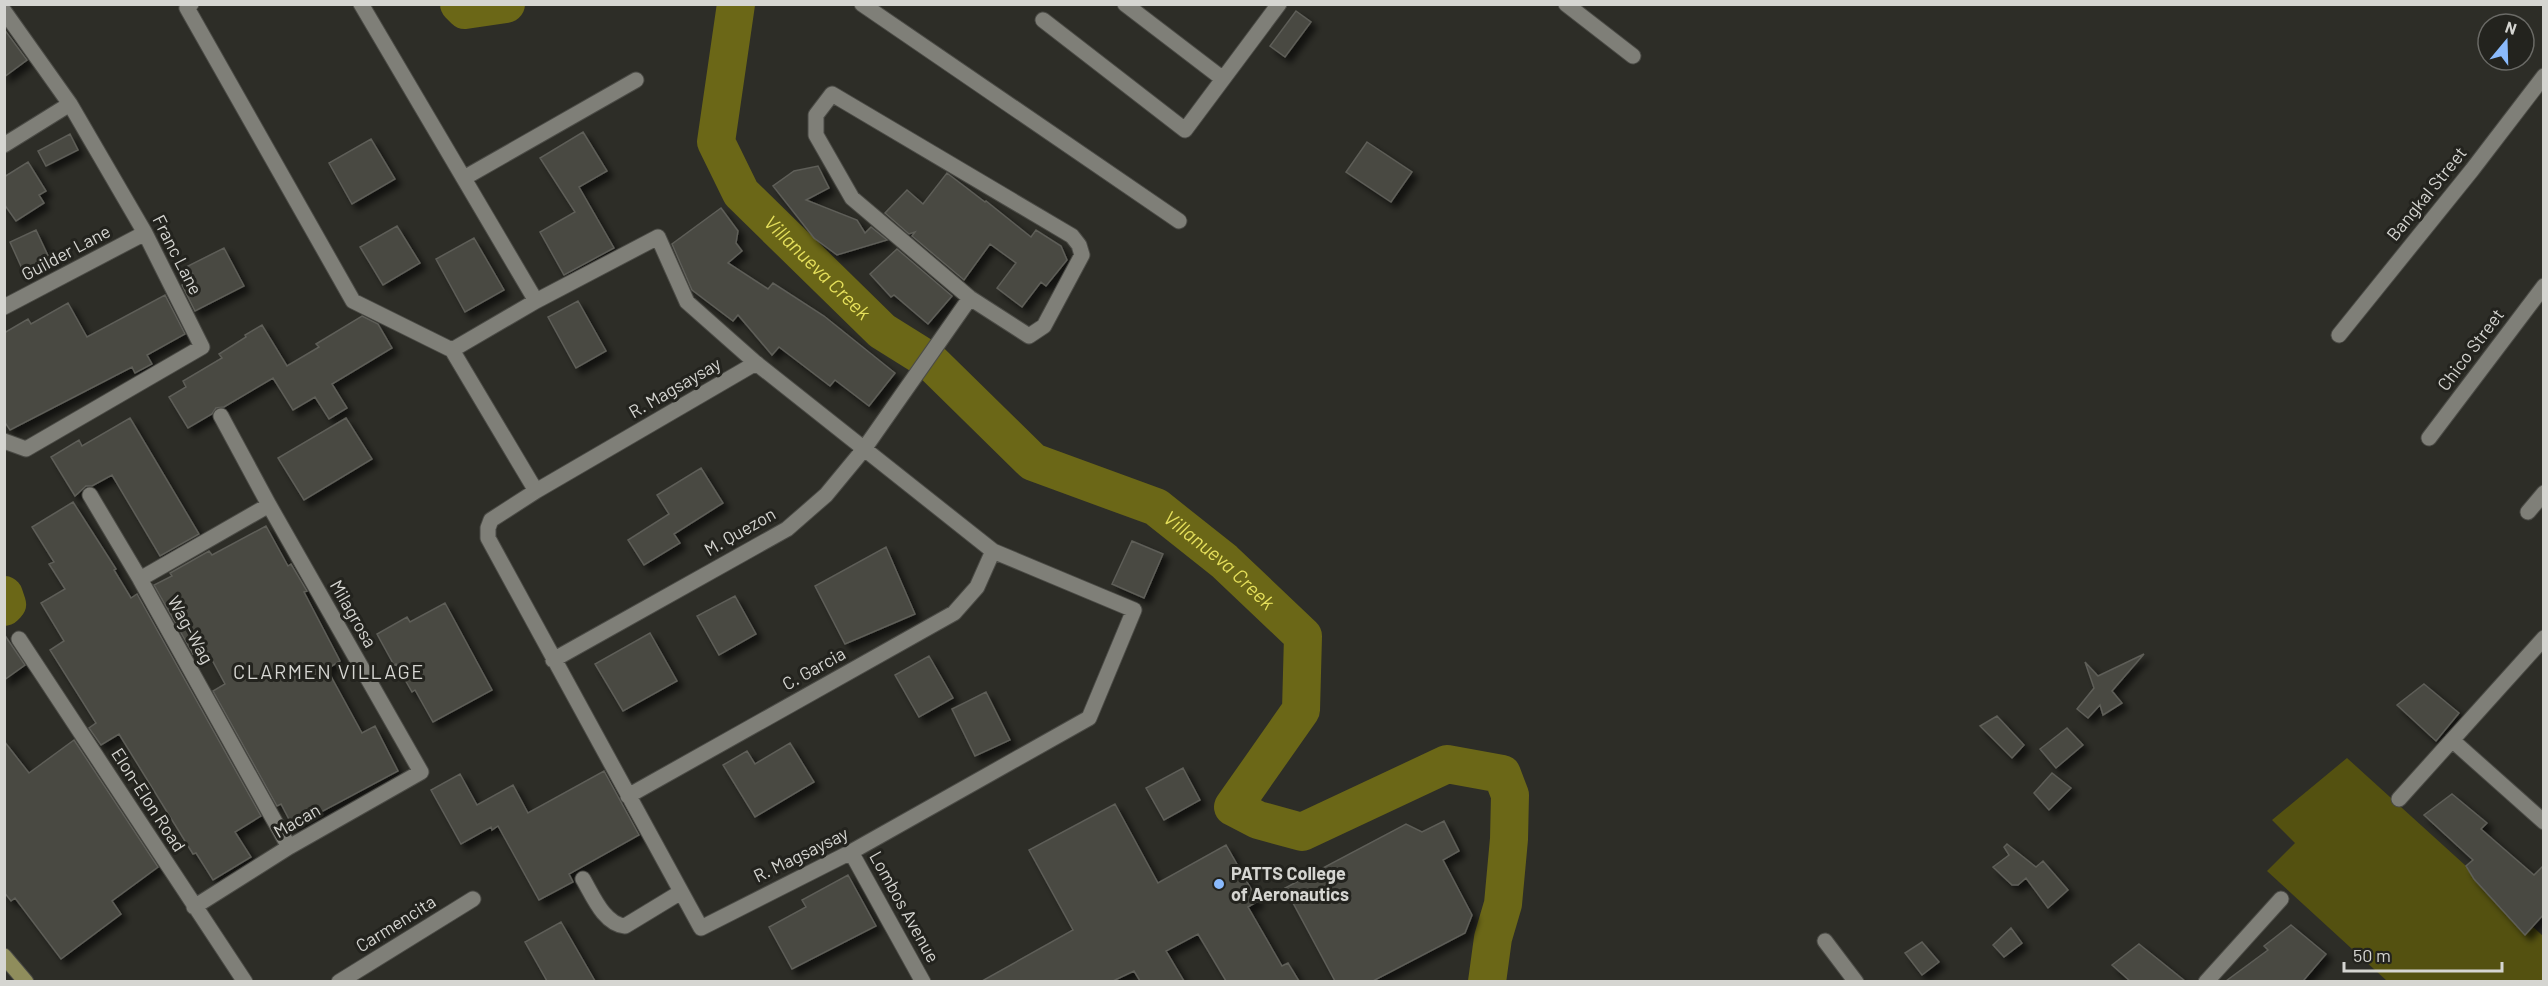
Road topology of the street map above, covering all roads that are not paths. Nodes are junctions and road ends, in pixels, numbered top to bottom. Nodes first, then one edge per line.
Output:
1 (191, 4) edge
2 (361, 4) edge
3 (862, 4) edge
4 (1125, 4) edge
5 (1279, 4) edge
6 (1566, 4) edge
7 (4, 11) edge
8 (1043, 20) dead end
9 (1633, 56) dead end
10 (2544, 76) edge
11 (1223, 79) junction
12 (636, 80) dead end
13 (70, 104) junction
14 (4, 145) edge
15 (464, 178) junction
16 (1179, 221) dead end
17 (146, 233) junction
18 (2544, 286) edge
19 (970, 298) junction
20 (536, 301) junction
21 (4, 307) edge
22 (2339, 335) dead end
23 (452, 350) junction
24 (756, 363) junction
25 (222, 416) dead end
26 (2429, 438) dead end
27 (4, 441) edge
28 (864, 449) junction
29 (536, 491) junction
30 (2544, 493) edge
31 (90, 495) dead end
32 (269, 505) junction
33 (2528, 512) dead end
34 (993, 551) junction
35 (140, 579) junction
36 (2544, 638) edge
37 (19, 639) dead end
38 (553, 660) junction
39 (2452, 740) junction
40 (421, 772) joint
41 (628, 796) junction
42 (2399, 799) dead end
43 (2544, 822) edge
44 (289, 847) junction
45 (851, 852) junction
46 (583, 879) dead end
47 (681, 892) junction
48 (473, 899) dead end
49 (2281, 899) dead end
50 (194, 907) junction
51 (1826, 941) dead end
52 (4, 956) edge
53 (26, 981) edge
54 (245, 981) edge
55 (339, 981) edge
56 (923, 981) edge
57 (1856, 981) edge
58 (2206, 981) edge

1 - 23 street
2 - 15 street
3 - 16 street
4 - 11 street
5 - 11 street
6 - 9 street
7 - 13 street, Franc Lane
8 - 11 street
10 - 22 street, Bangkal Street
12 - 15 street
13 - 14 street
13 - 17 street, Franc Lane
15 - 20 street
17 - 21 street, Guilder Lane
17 - 27 street, Franc Lane
18 - 26 street, Chico Street
19 - 19 street
19 - 28 street, M. Quezon
20 - 23 street
20 - 24 street, R. Magsaysay
23 - 29 street
24 - 28 street, R. Magsaysay
24 - 29 street, R. Magsaysay
25 - 32 street, Milagrosa
28 - 34 street, R. Magsaysay
28 - 38 street, M. Quezon
29 - 38 street, R. Magsaysay
30 - 33 street
31 - 35 street, Wag-Wag
32 - 35 street
32 - 40 street, Milagrosa
34 - 41 street, C. Garcia
34 - 45 street, R. Magsaysay
35 - 44 street, Wag-Wag
36 - 39 street
37 - 50 street, Elon-Elon Road
38 - 41 street, R. Magsaysay
39 - 42 street
39 - 43 street
40 - 44 street, Macan
41 - 47 street, R. Magsaysay
44 - 50 street, Macan
45 - 47 street, R. Magsaysay
45 - 56 street, Lombos Avenue
46 - 47 street
48 - 55 street, Carmencita
49 - 58 street
50 - 54 street, Elon-Elon Road
51 - 57 street
52 - 53 main road

